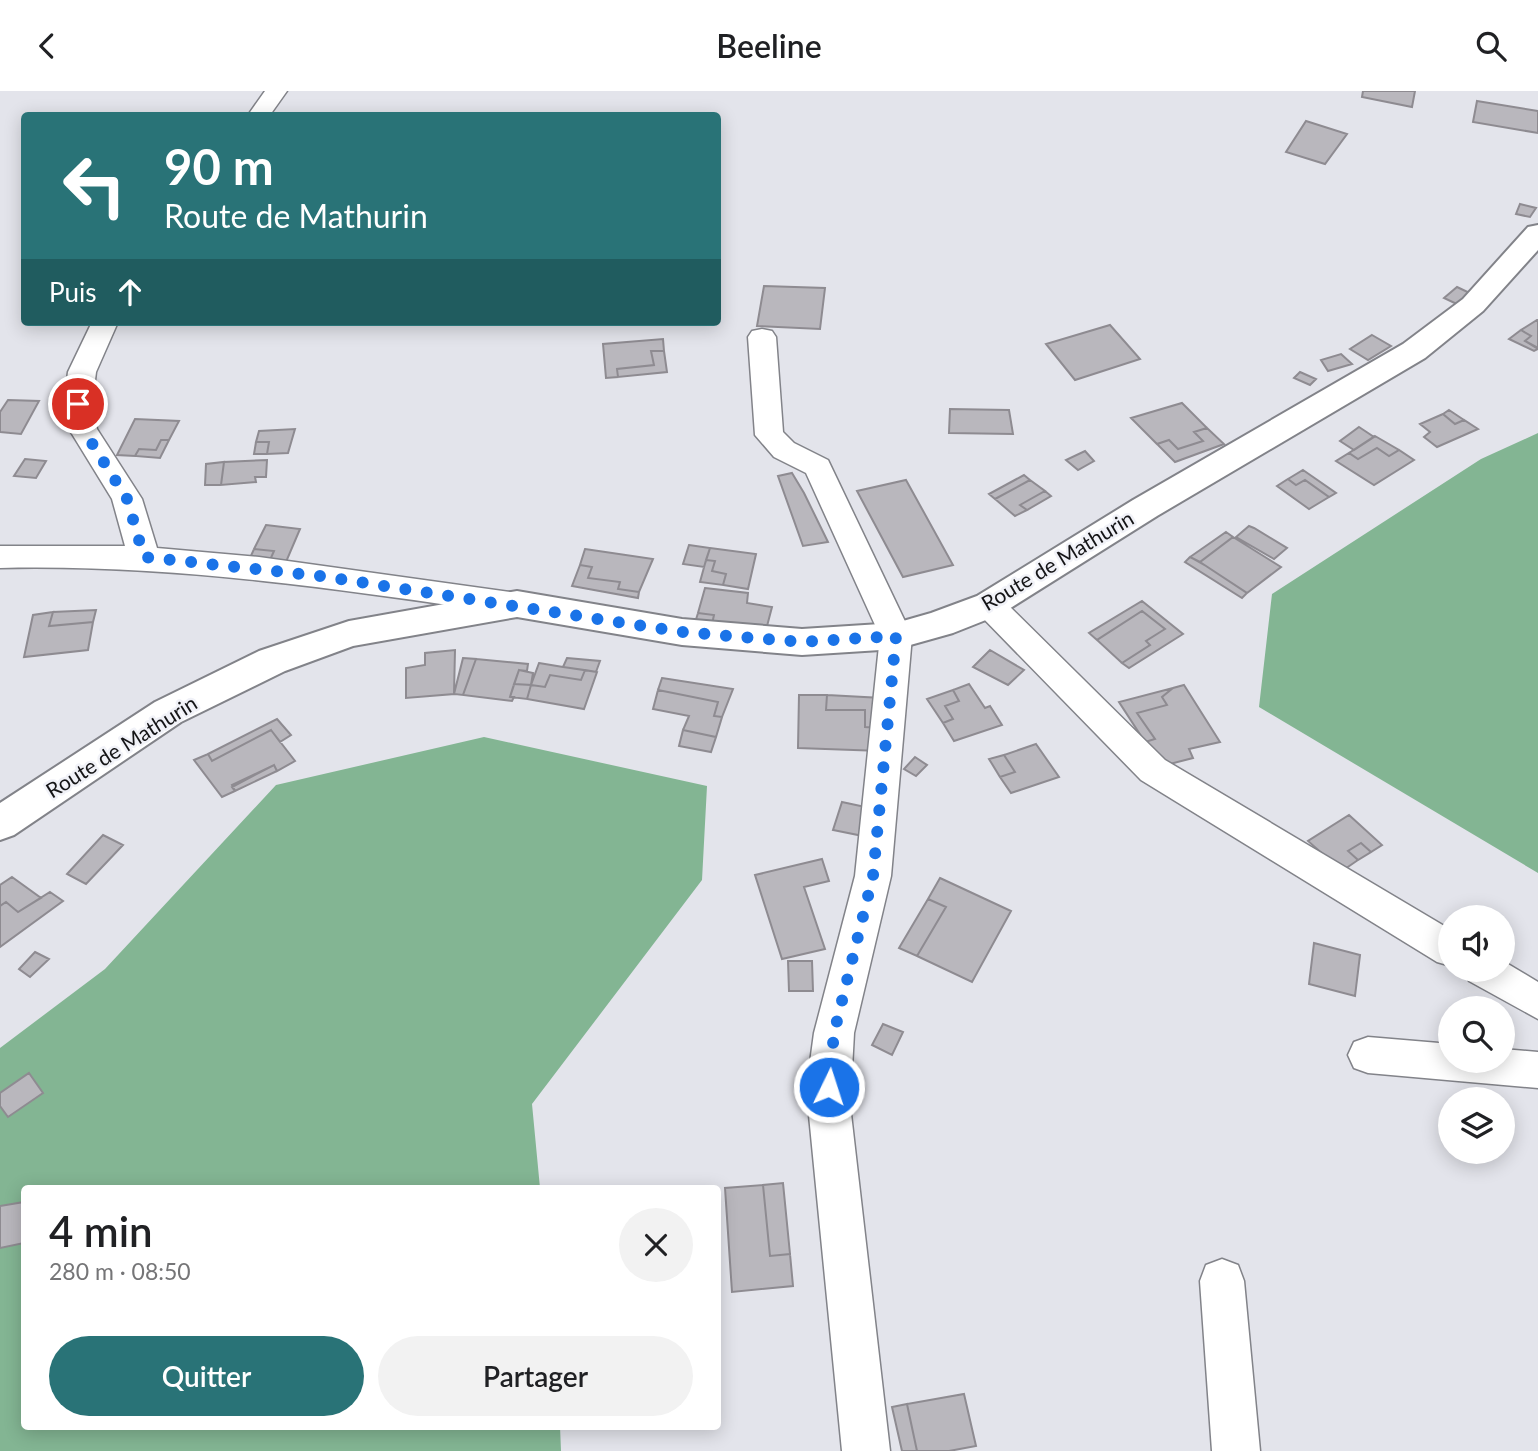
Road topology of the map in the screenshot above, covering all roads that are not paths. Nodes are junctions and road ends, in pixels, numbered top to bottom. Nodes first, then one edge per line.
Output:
1 (276, 91) edge
2 (261, 112) edge
3 (1538, 233) edge
4 (103, 326) edge
5 (762, 337) dead end
6 (0, 557) edge
7 (144, 557) junction
8 (517, 604) junction
9 (989, 605) junction
10 (896, 636) junction
11 (0, 824) edge
12 (1438, 942) edge
13 (1505, 982) edge
14 (1538, 1002) edge
15 (1368, 1055) dead end
16 (1538, 1070) edge
17 (1222, 1281) dead end
18 (866, 1451) edge
19 (1236, 1451) edge

1 - 2 street
3 - 9 street, Route de Mathurin
4 - 7 street
5 - 10 street
6 - 7 street
7 - 8 street
8 - 10 street, Route de Mathurin
8 - 11 street, Route de Mathurin
9 - 10 street, Route de Mathurin
9 - 12 street
10 - 18 street
13 - 14 street
15 - 16 street
17 - 19 street

